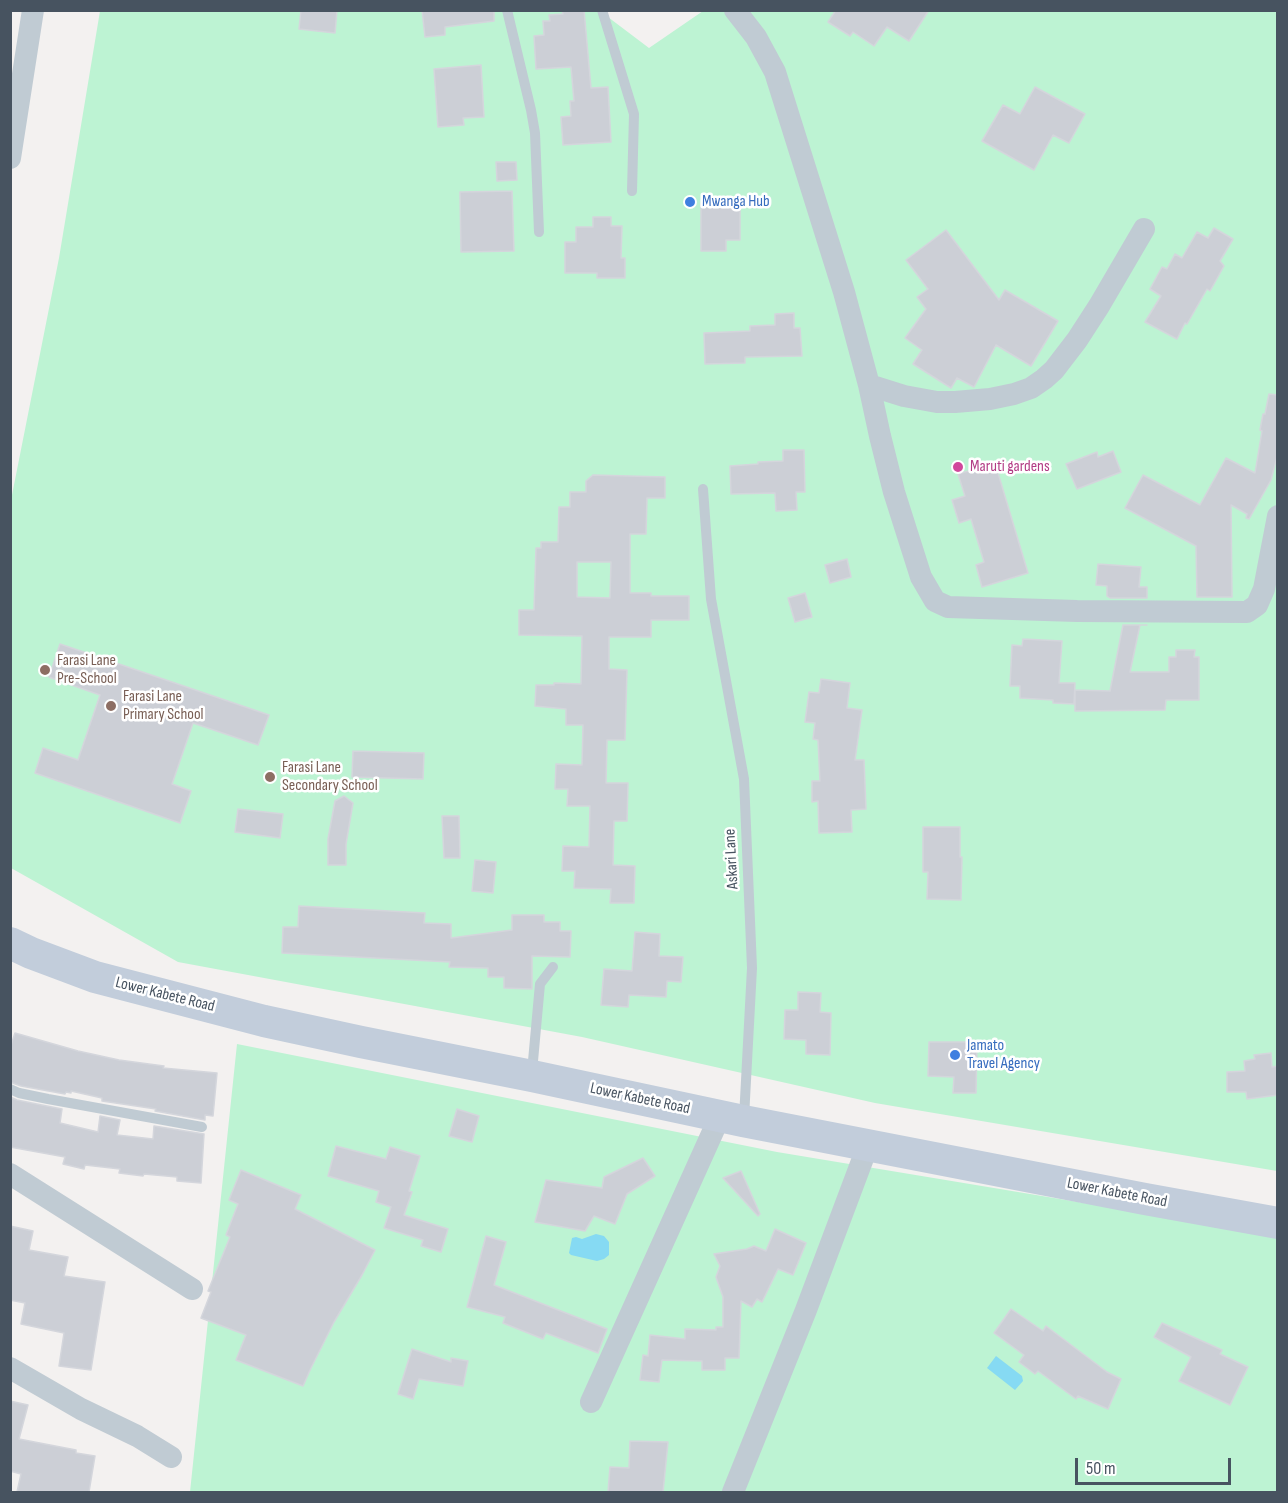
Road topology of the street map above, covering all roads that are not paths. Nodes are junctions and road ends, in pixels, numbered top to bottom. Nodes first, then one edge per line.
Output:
1 (33, 10) edge
2 (507, 10) edge
3 (602, 10) edge
4 (735, 10) edge
5 (10, 158) edge
6 (632, 191) dead end
7 (1144, 229) dead end
8 (539, 232) dead end
9 (869, 385) junction
10 (703, 489) dead end
11 (1278, 516) edge
12 (10, 943) edge
13 (553, 967) dead end
14 (532, 1076) junction
15 (10, 1089) edge
16 (732, 1119) junction
17 (202, 1127) dead end
18 (868, 1145) junction
19 (10, 1174) edge
20 (1278, 1223) edge
21 (192, 1289) dead end
22 (10, 1368) edge
23 (591, 1402) dead end
24 (171, 1457) dead end
25 (733, 1492) edge

1 - 5 street
2 - 8 lane
3 - 6 lane
4 - 9 street
7 - 9 street
9 - 11 street
10 - 16 lane, Askari Lane
12 - 14 main road, Lower Kabete Road
13 - 14 lane
14 - 16 main road, Lower Kabete Road
15 - 17 lane
16 - 18 main road, Lower Kabete Road
16 - 23 street
18 - 20 main road, Lower Kabete Road
18 - 25 street
19 - 21 street
22 - 24 street

